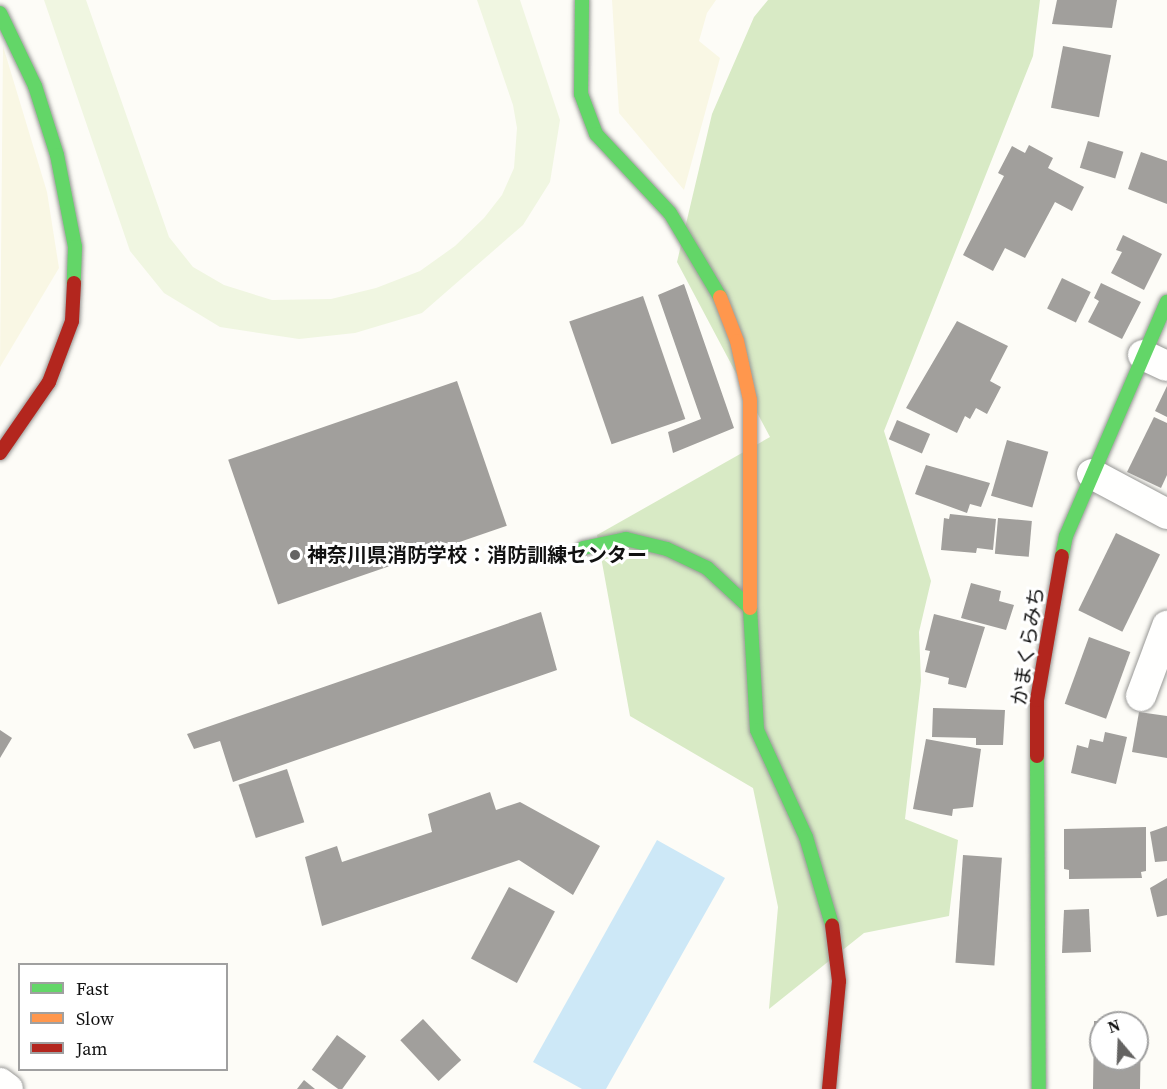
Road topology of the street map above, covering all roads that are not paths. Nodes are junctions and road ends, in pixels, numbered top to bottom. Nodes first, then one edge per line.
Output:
1 (582, 0) edge
2 (0, 13) edge
3 (1167, 302) edge
4 (1155, 360) edge
5 (0, 453) edge
6 (1092, 474) junction
7 (1167, 514) edge
8 (583, 548) dead end
9 (750, 608) junction
10 (1167, 626) edge
11 (1141, 696) dead end
12 (0, 1083) edge
13 (8, 1089) edge
14 (829, 1089) edge
15 (1039, 1089) edge

1 - 9 street
2 - 5 street
3 - 4 street, かまくらみち
4 - 6 street, かまくらみち
6 - 7 street
6 - 15 street, かまくらみち
8 - 9 street
9 - 14 street
10 - 11 street
12 - 13 street

